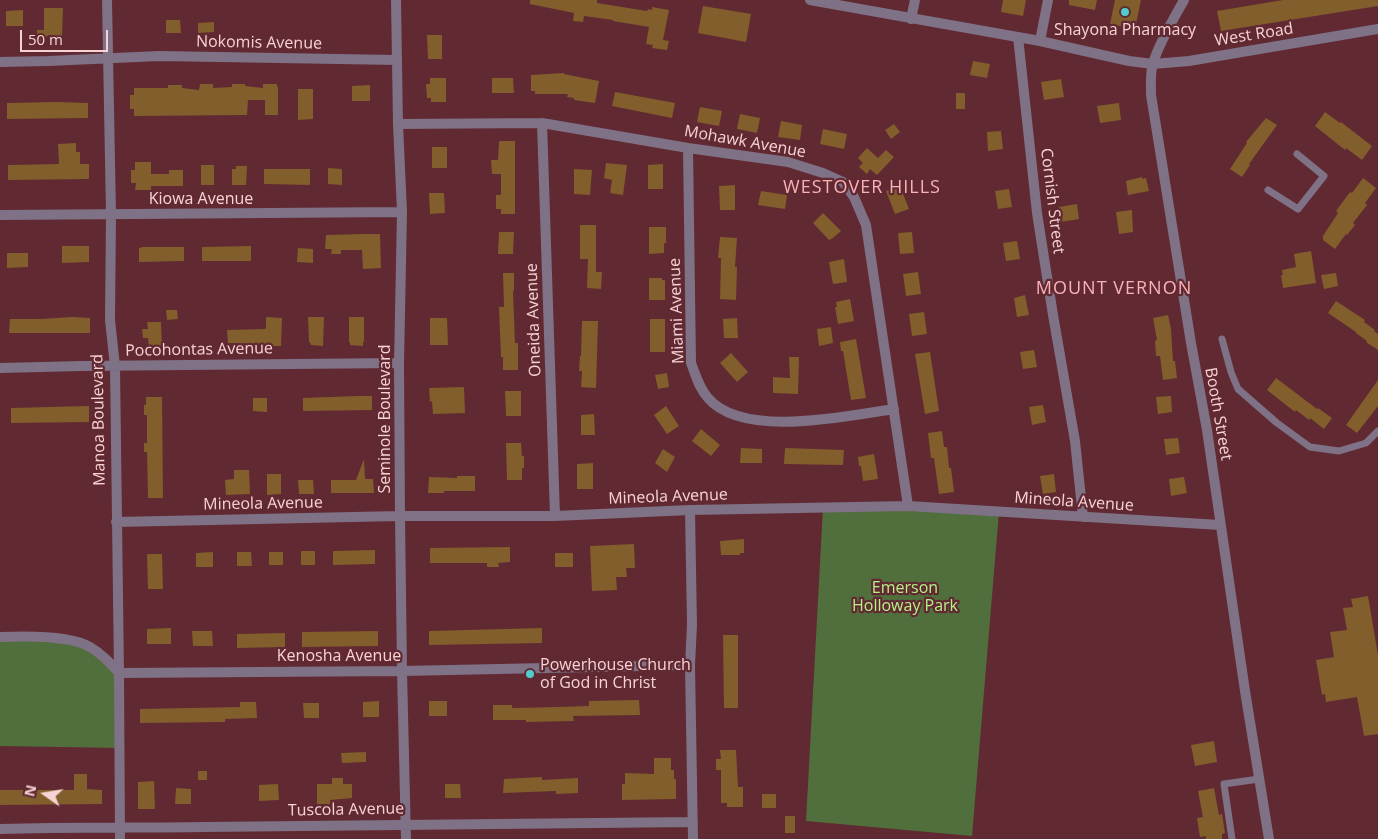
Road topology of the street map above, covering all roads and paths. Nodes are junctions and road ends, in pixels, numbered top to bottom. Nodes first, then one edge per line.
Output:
1 (107, 0) edge
2 (396, 0) edge
3 (810, 0) edge
4 (914, 0) edge
5 (1048, 0) edge
6 (1184, 0) edge
7 (911, 19) junction
8 (1378, 29) edge
9 (1018, 37) junction
10 (1040, 41) junction
11 (108, 58) junction
12 (397, 60) junction
13 (0, 62) edge
14 (1153, 64) junction
15 (542, 123) junction
16 (398, 124) junction
17 (688, 148) junction
18 (1297, 154) dead end
19 (1268, 190) dead end
20 (402, 212) junction
21 (111, 214) junction
22 (0, 215) edge
23 (1222, 338) dead end
24 (399, 363) junction
25 (115, 366) junction
26 (0, 368) edge
27 (894, 409) junction
28 (1378, 431) edge
29 (908, 506) junction
30 (690, 510) junction
31 (400, 516) junction
32 (555, 516) junction
33 (1083, 517) junction
34 (116, 522) junction
35 (1220, 526) junction
36 (0, 637) edge
37 (690, 665) junction
38 (402, 671) junction
39 (120, 673) junction
40 (1259, 779) junction
41 (693, 822) junction
42 (406, 824) junction
43 (120, 828) junction
44 (0, 830) edge
45 (120, 839) edge
46 (406, 839) edge
47 (693, 839) edge
48 (1232, 839) edge
49 (1269, 839) edge

1 - 11 street, Manoa Boulevard
2 - 12 street, Seminole Boulevard
3 - 7 street, West Road
4 - 7 street
5 - 10 street
6 - 14 street, Booth Street
7 - 9 street, West Road
8 - 14 street, West Road
9 - 10 street, West Road
9 - 33 street, Cornish Street
10 - 14 street, West Road
11 - 12 street, Nokomis Avenue
11 - 13 street, Nokomis Avenue
11 - 21 street, Manoa Boulevard
12 - 16 street, Seminole Boulevard
14 - 35 street, Booth Street
15 - 16 street, Mohawk Avenue
15 - 17 street, Mohawk Avenue
15 - 32 street, Oneida Avenue
16 - 20 street, Seminole Boulevard
17 - 27 street, Mohawk Avenue
17 - 27 street, Miami Avenue
18 - 19 lane
20 - 21 street, Kiowa Avenue
20 - 24 street, Seminole Boulevard
21 - 22 street, Kiowa Avenue
21 - 25 street, Manoa Boulevard
23 - 28 lane
24 - 25 street, Pocohontas Avenue
24 - 31 street, Seminole Boulevard
25 - 26 street, Pocohontas Avenue
25 - 34 street, Manoa Boulevard
27 - 29 street, Mohawk Avenue
29 - 30 street, Mineola Avenue
29 - 33 street, Mineola Avenue
30 - 32 street, Mineola Avenue
30 - 37 street
31 - 32 street, Mineola Avenue
31 - 34 street, Mineola Avenue
31 - 38 street, Seminole Boulevard
33 - 35 street, Mineola Avenue
34 - 39 street, Manoa Boulevard
35 - 40 street, Booth Street
36 - 39 street
37 - 38 street, Kenosha Avenue
37 - 41 street
38 - 39 street, Kenosha Avenue
38 - 42 street, Seminole Boulevard
39 - 43 street, Manoa Boulevard
40 - 48 lane
40 - 49 street, Booth Street
41 - 42 street, Tuscola Avenue
41 - 47 street
42 - 43 street, Tuscola Avenue
42 - 46 street, Seminole Boulevard
43 - 44 street, Tuscola Avenue
43 - 45 street, Manoa Boulevard

